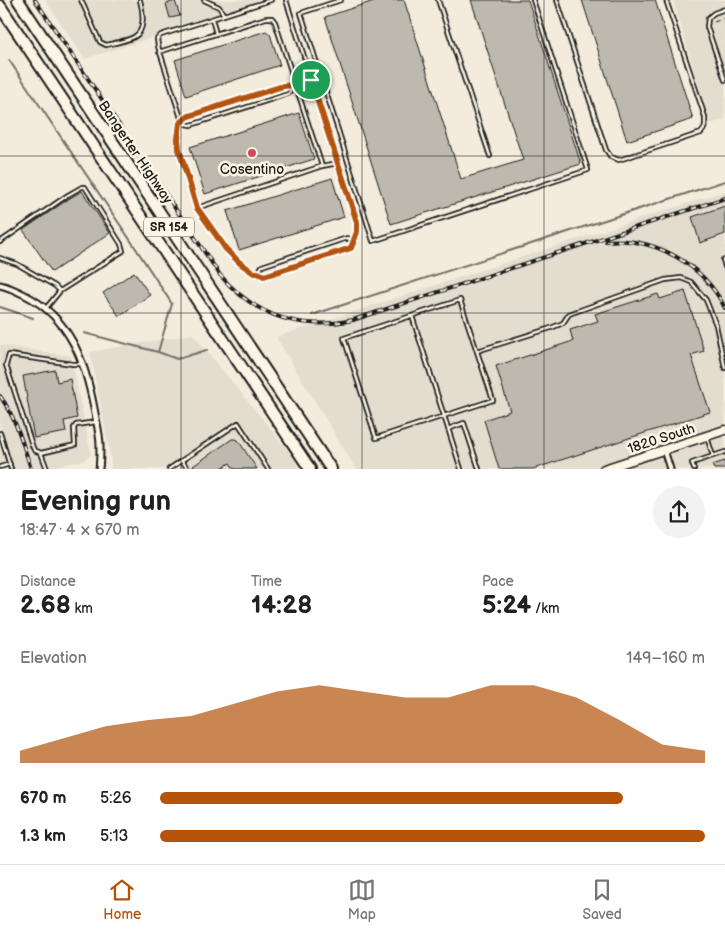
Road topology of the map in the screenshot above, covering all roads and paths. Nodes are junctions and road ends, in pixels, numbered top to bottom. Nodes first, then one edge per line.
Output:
1 (18, 0) edge
2 (82, 0) edge
3 (140, 0) edge
4 (204, 0) edge
5 (271, 0) edge
6 (286, 0) edge
7 (341, 0) edge
8 (438, 0) edge
9 (533, 0) edge
10 (557, 0) edge
11 (666, 0) edge
12 (262, 1) edge
13 (0, 6) edge
14 (725, 9) edge
15 (224, 15) junction
16 (725, 18) edge
17 (212, 19) junction
18 (714, 22) dead end
19 (216, 34) junction
20 (159, 52) junction
21 (311, 80) junction
22 (725, 80) edge
23 (296, 85) junction
24 (180, 123) junction
25 (490, 156) dead end
26 (338, 163) junction
27 (322, 166) junction
28 (197, 208) junction
29 (354, 240) junction
30 (0, 242) edge
31 (0, 258) edge
32 (725, 260) edge
33 (725, 267) edge
34 (258, 273) junction
35 (0, 286) edge
36 (60, 292) junction
37 (46, 309) junction
38 (412, 315) junction
39 (477, 351) junction
40 (83, 364) junction
41 (725, 368) edge
42 (444, 416) junction
43 (96, 422) junction
44 (448, 429) junction
45 (725, 430) edge
46 (0, 433) edge
47 (706, 436) junction
48 (664, 450) junction
49 (725, 452) edge
50 (41, 453) junction
51 (713, 456) junction
52 (182, 460) junction
53 (10, 464) junction
54 (0, 467) edge
55 (11, 469) edge
56 (47, 469) edge
57 (99, 469) edge
58 (169, 469) edge
59 (188, 469) edge
60 (268, 469) edge
61 (310, 469) edge
62 (331, 469) edge
63 (461, 469) edge
64 (479, 469) edge
65 (604, 469) edge
66 (670, 469) edge
67 (694, 469) edge

1 - 62 highway, Bangerter Highway / SR 154
2 - 3 lane
4 - 15 lane
5 - 12 lane
6 - 21 lane
7 - 9 lane
8 - 25 lane
10 - 11 lane
12 - 15 lane
13 - 61 highway, SR 154
14 - 22 lane
15 - 17 lane
16 - 18 path
17 - 19 lane
17 - 20 lane
19 - 20 lane
19 - 23 lane
20 - 24 lane
21 - 23 lane
21 - 26 lane
23 - 24 lane
23 - 24 lane
23 - 27 lane
24 - 28 lane
26 - 27 lane
26 - 29 lane
27 - 28 lane
28 - 34 lane
29 - 34 lane
29 - 34 lane
30 - 36 lane
31 - 36 lane
32 - 33 lane
35 - 37 street
36 - 37 lane
37 - 40 street
38 - 39 lane
38 - 42 lane
38 - 42 lane
39 - 41 lane
39 - 42 lane
40 - 43 street
40 - 50 lane
42 - 44 lane
43 - 50 lane
43 - 57 street
44 - 63 lane
44 - 64 lane
45 - 47 street, 1820 South
46 - 53 lane
47 - 48 street, 1820 South
47 - 51 lane
48 - 65 street, 1820 South
48 - 66 street
49 - 51 lane
50 - 56 lane
51 - 67 lane
52 - 58 lane
52 - 59 lane
52 - 60 lane
53 - 54 lane
53 - 55 lane

